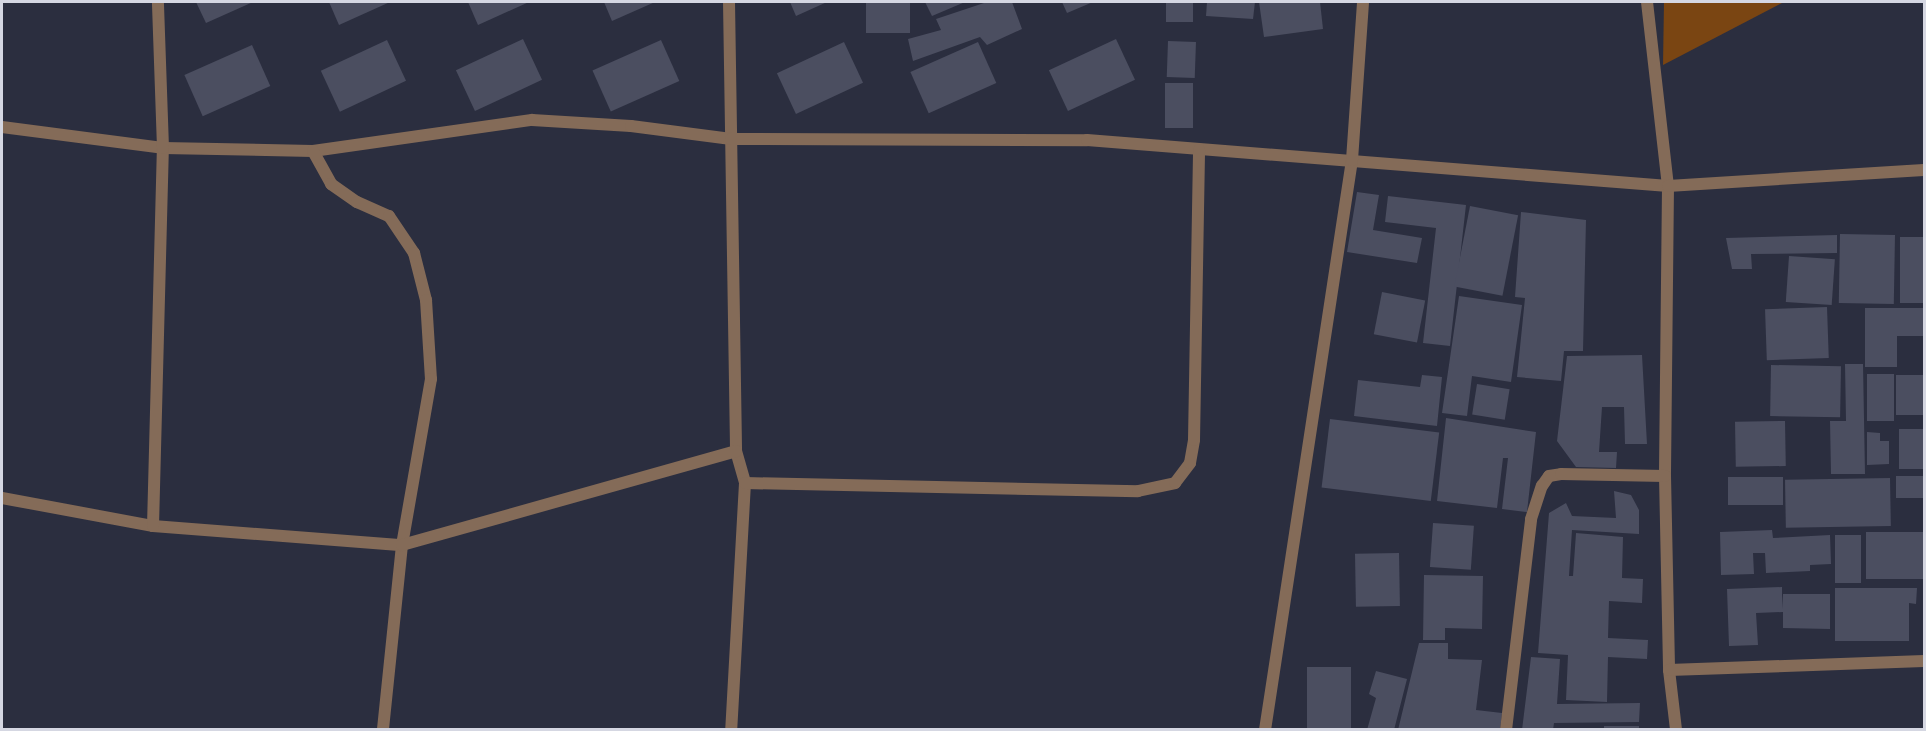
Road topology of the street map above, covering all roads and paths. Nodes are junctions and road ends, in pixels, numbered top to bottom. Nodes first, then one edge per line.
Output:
1 (158, 2) edge
2 (729, 2) edge
3 (1363, 2) edge
4 (1647, 2) edge
5 (2, 127) edge
6 (731, 140) junction
7 (163, 148) junction
8 (1198, 150) junction
9 (313, 151) junction
10 (1352, 160) junction
11 (1924, 170) edge
12 (1668, 186) junction
13 (736, 451) junction
14 (1665, 476) junction
15 (745, 483) junction
16 (2, 498) edge
17 (153, 526) junction
18 (402, 545) junction
19 (1924, 661) edge
20 (1669, 669) junction
21 (383, 729) edge
22 (731, 729) edge
23 (1265, 729) edge
24 (1506, 729) edge
25 (1676, 729) edge

1 - 7 street
2 - 6 street
3 - 10 street
4 - 12 street
5 - 7 street
6 - 8 street
6 - 9 street
6 - 13 street
7 - 9 street
7 - 17 street
8 - 10 street
8 - 15 street
9 - 18 street
10 - 12 street
10 - 23 street
11 - 12 street
12 - 14 street
13 - 15 street
13 - 18 street
14 - 20 street
14 - 24 street
15 - 22 street
16 - 17 street
17 - 18 street
18 - 21 street
19 - 20 street
20 - 25 street

